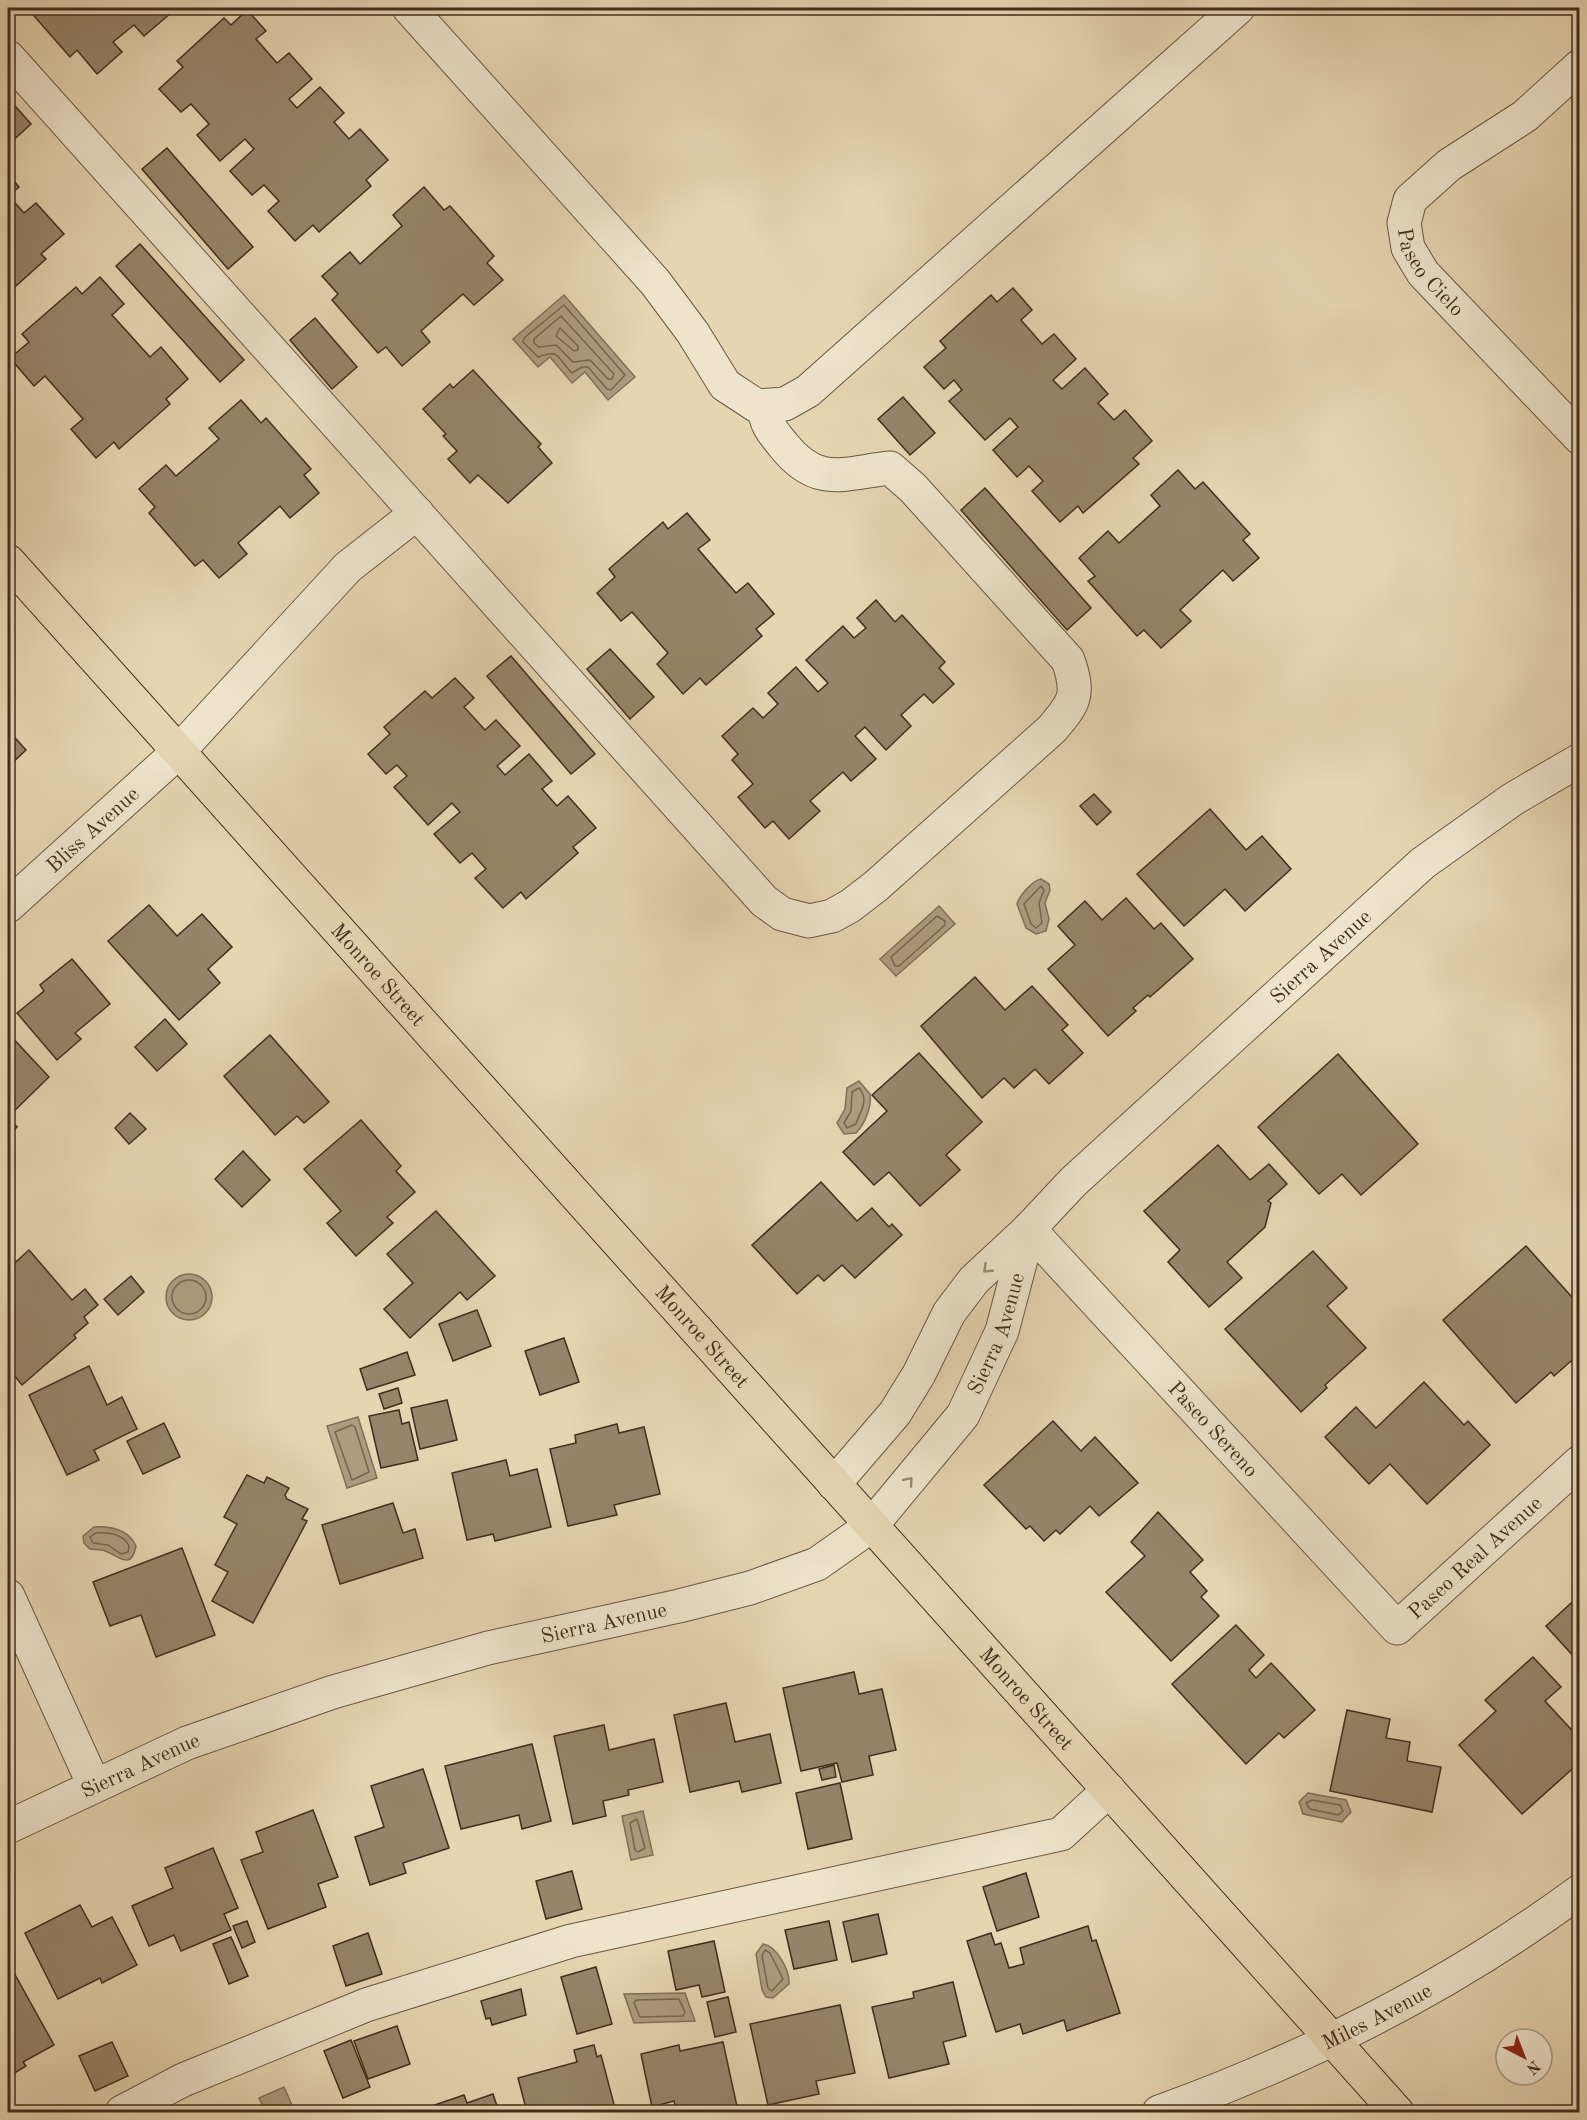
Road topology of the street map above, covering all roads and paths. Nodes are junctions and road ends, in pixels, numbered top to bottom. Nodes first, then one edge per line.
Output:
1 (409, 8) edge
2 (1229, 10) edge
3 (8, 57) edge
4 (1580, 66) edge
5 (764, 406) junction
6 (1580, 438) edge
7 (417, 513) junction
8 (8, 561) edge
9 (177, 753) junction
10 (1580, 760) edge
11 (8, 906) edge
12 (1029, 1229) junction
13 (1580, 1462) edge
14 (834, 1484) junction
15 (871, 1526) junction
16 (8, 1596) edge
17 (1397, 1628) joint
18 (94, 1785) junction
19 (1109, 1790) junction
20 (8, 1827) edge
21 (1580, 1890) edge
22 (1333, 2040) junction
23 (122, 2112) edge
24 (1159, 2112) edge
25 (1397, 2112) edge

1 - 5 street
2 - 5 street
3 - 7 street
4 - 6 street, Paseo Cielo
5 - 7 street
7 - 9 street, Bliss Avenue
8 - 9 main road, Monroe Street
9 - 11 street, Bliss Avenue
9 - 14 main road, Monroe Street
10 - 12 street, Sierra Avenue
12 -> 14 street, Sierra Avenue
15 -> 12 street, Sierra Avenue
12 - 17 street, Paseo Sereno
13 - 17 street, Paseo Real Avenue
14 - 15 main road, Monroe Street
15 - 18 street, Sierra Avenue
15 - 19 main road, Monroe Street
16 - 18 street
18 - 20 street, Sierra Avenue
19 - 22 main road, Monroe Street
19 - 23 street
21 - 22 street, Miles Avenue
22 - 24 street, Miles Avenue
22 - 25 main road, Monroe Street

